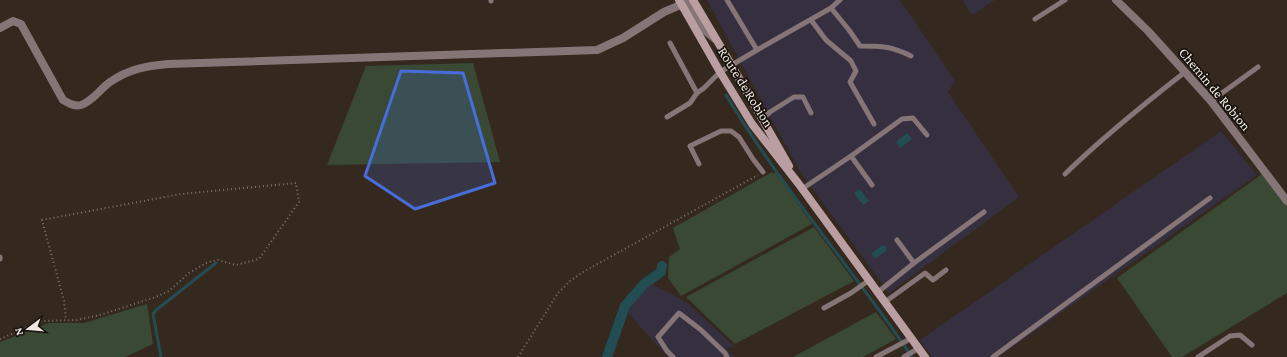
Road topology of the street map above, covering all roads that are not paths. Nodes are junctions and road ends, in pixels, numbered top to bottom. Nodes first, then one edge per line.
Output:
1 (727, 0) edge
2 (840, 0) edge
3 (1065, 0) edge
4 (1116, 0) edge
5 (686, 1) edge
6 (831, 8) junction
7 (1035, 19) dead end
8 (811, 20) junction
9 (0, 28) edge
10 (670, 43) dead end
11 (757, 50) junction
12 (911, 56) dead end
13 (732, 66) junction
14 (1258, 67) dead end
15 (720, 72) junction
16 (1185, 72) junction
17 (697, 93) junction
18 (1211, 101) junction
19 (811, 113) dead end
20 (667, 117) dead end
21 (762, 119) junction
22 (874, 124) dead end
23 (927, 135) dead end
24 (851, 156) junction
25 (699, 164) dead end
26 (763, 172) road end
27 (1065, 174) dead end
28 (872, 185) dead end
29 (800, 186) junction
30 (1210, 198) dead end
31 (1287, 201) edge
32 (984, 212) dead end
33 (897, 240) dead end
34 (914, 263) junction
35 (946, 270) dead end
36 (868, 281) junction
37 (878, 292) junction
38 (885, 302) junction
39 (824, 308) dead end
40 (912, 338) junction
41 (1252, 345) dead end
42 (919, 348) junction
43 (673, 357) edge
44 (727, 357) edge
45 (876, 357) edge
46 (905, 357) edge
47 (925, 357) edge
48 (993, 357) edge
49 (1198, 357) edge

1 - 11 lane
2 - 6 lane
3 - 7 lane
4 - 16 street, Chemin de Robion
5 - 9 street
5 - 13 main road, Route de Robion
5 - 15 main road, Route de Robion
6 - 8 lane
6 - 12 lane
8 - 11 lane
8 - 22 lane
10 - 17 lane
11 - 13 lane
13 - 15 lane
13 - 21 main road, Route de Robion
14 - 18 lane
15 - 17 lane
15 - 29 main road, Route de Robion
16 - 18 street, Chemin de Robion
16 - 27 lane
17 - 20 lane
18 - 31 street, Chemin de Robion
19 - 21 lane
21 - 29 main road, Route de Robion
23 - 24 lane
24 - 28 lane
24 - 29 lane
25 - 26 lane
29 - 36 main road, Route de Robion
30 - 48 lane
32 - 34 lane
33 - 34 lane
34 - 37 lane
35 - 38 lane
36 - 37 main road, Route de Robion
36 - 39 lane
37 - 38 main road, Route de Robion
38 - 40 main road, Route de Robion
40 - 42 main road, Route de Robion
40 - 45 lane
41 - 49 lane
42 - 46 lane
42 - 47 main road, Route de Robion
43 - 44 lane

